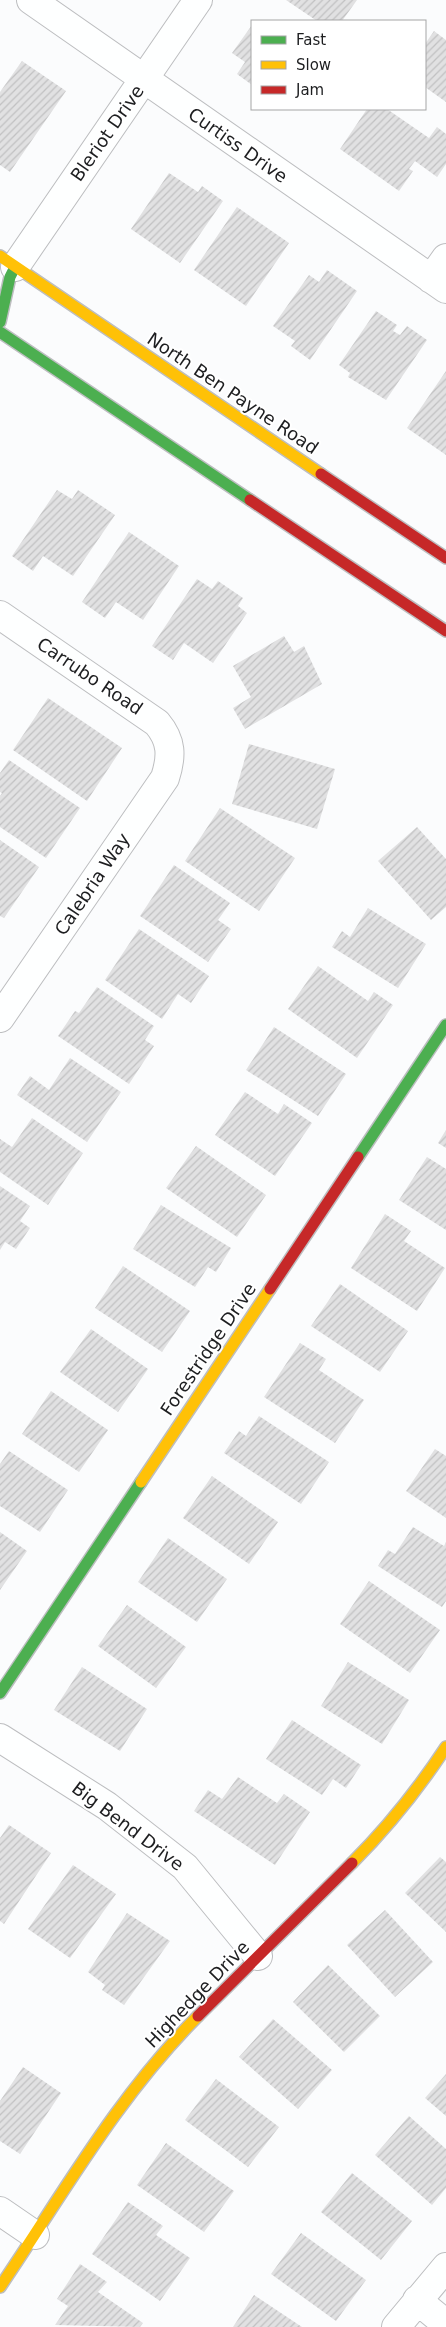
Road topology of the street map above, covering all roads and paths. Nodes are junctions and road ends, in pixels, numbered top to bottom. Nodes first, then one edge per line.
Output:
1 (31, 0) edge
2 (198, 0) edge
3 (144, 80) junction
4 (8, 261) edge
5 (441, 275) edge
6 (0, 322) edge
7 (0, 332) edge
8 (446, 558) edge
9 (0, 615) edge
10 (446, 631) edge
11 (170, 746) joint
12 (0, 1018) edge
13 (446, 1025) edge
14 (0, 1693) edge
15 (0, 1738) edge
16 (446, 1747) edge
17 (258, 1956) junction
18 (0, 2211) edge
19 (35, 2235) junction
20 (446, 2267) edge
21 (0, 2287) edge
22 (418, 2300) junction
23 (446, 2324) edge
24 (396, 2327) edge

1 - 3 street, Curtiss Drive
2 - 3 street, Bleriot Drive
3 - 4 street, Bleriot Drive
3 - 5 street, Curtiss Drive
4 - 6 street
4 - 8 street, North Ben Payne Road
7 - 10 street
9 - 11 street, Carrubo Road
11 - 12 street, Calebria Way
13 - 14 street, Forestridge Drive
15 - 17 street, Big Bend Drive
16 - 17 street, Highedge Drive
17 - 19 street, Highedge Drive
18 - 19 street
19 - 21 street, Highedge Drive
20 - 22 street
22 - 23 street
22 - 24 street

